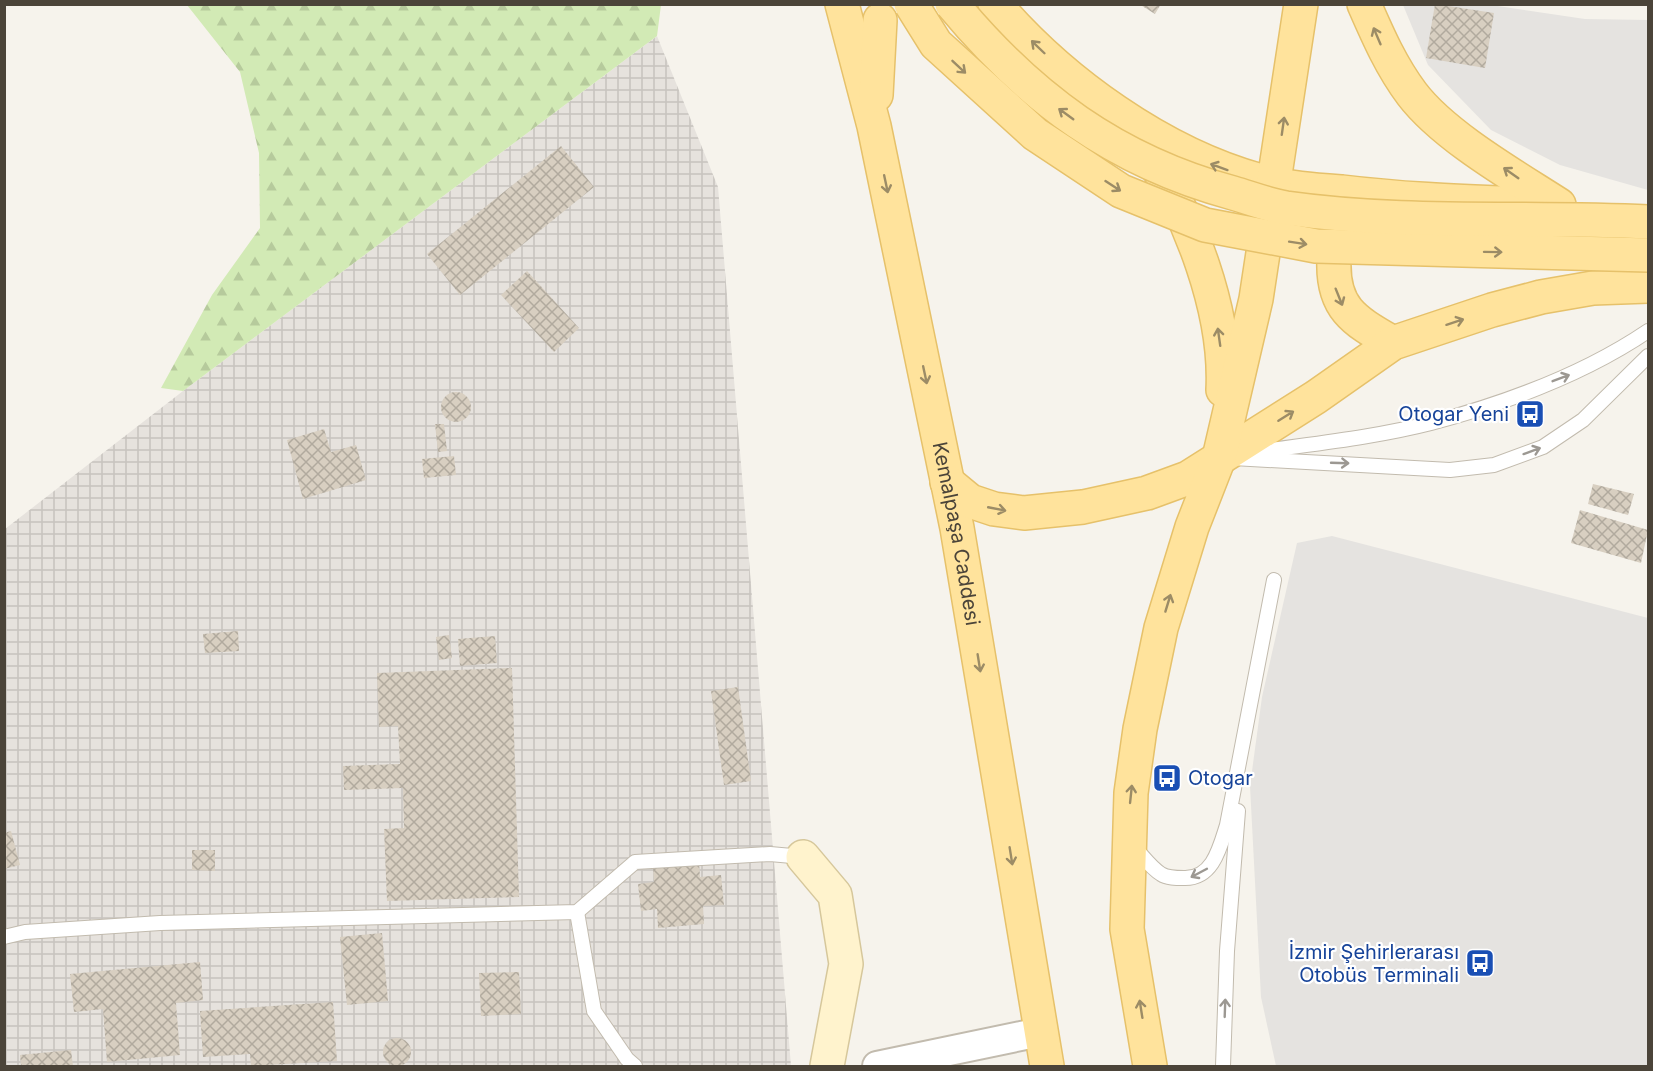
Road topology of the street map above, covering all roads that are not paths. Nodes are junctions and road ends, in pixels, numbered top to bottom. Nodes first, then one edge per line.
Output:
1 (842, 4) edge
2 (911, 4) edge
3 (952, 4) edge
4 (995, 4) edge
5 (1301, 4) edge
6 (1364, 4) edge
7 (888, 12) edge
8 (936, 44) junction
9 (1099, 98) junction
10 (874, 126) junction
11 (1275, 184) junction
12 (1403, 199) junction
13 (1559, 205) junction
14 (1648, 208) edge
15 (1648, 222) edge
16 (1648, 255) edge
17 (1648, 286) edge
18 (1648, 331) edge
19 (1393, 343) junction
20 (1648, 356) edge
21 (1219, 458) junction
22 (946, 482) junction
23 (1274, 580) dead end
24 (1248, 719) junction
25 (1128, 842) junction
26 (803, 856) joint
27 (577, 912) junction
28 (4, 937) edge
29 (1040, 1032) junction
30 (635, 1066) edge
31 (827, 1066) edge
32 (877, 1066) edge
33 (1047, 1066) edge
34 (1150, 1066) edge
35 (1223, 1066) edge

1 - 10 main road, Kemalpaşa Caddesi
2 - 8 main road, bridge
15 -> 3 main road, bridge
9 -> 4 main road
11 -> 5 main road
13 -> 6 main road
7 - 8 main road, bridge
7 - 10 main road
8 -> 16 main road, bridge
11 -> 9 main road
21 -> 9 main road
10 -> 22 main road, Kemalpaşa Caddesi
11 - 12 main road
11 - 21 main road
12 - 13 main road
12 -> 19 main road
13 - 14 main road
19 -> 17 main road
21 -> 18 lane
21 -> 19 main road
21 -> 20 lane
22 -> 21 main road
25 -> 21 main road
22 -> 29 main road, Kemalpaşa Caddesi
23 - 24 lane
24 -> 25 lane
35 -> 24 lane
34 -> 25 main road
26 - 27 lane
26 - 31 street
27 - 28 lane
27 - 30 lane
29 - 32 street
29 - 33 main road, Kemalpaşa Caddesi

